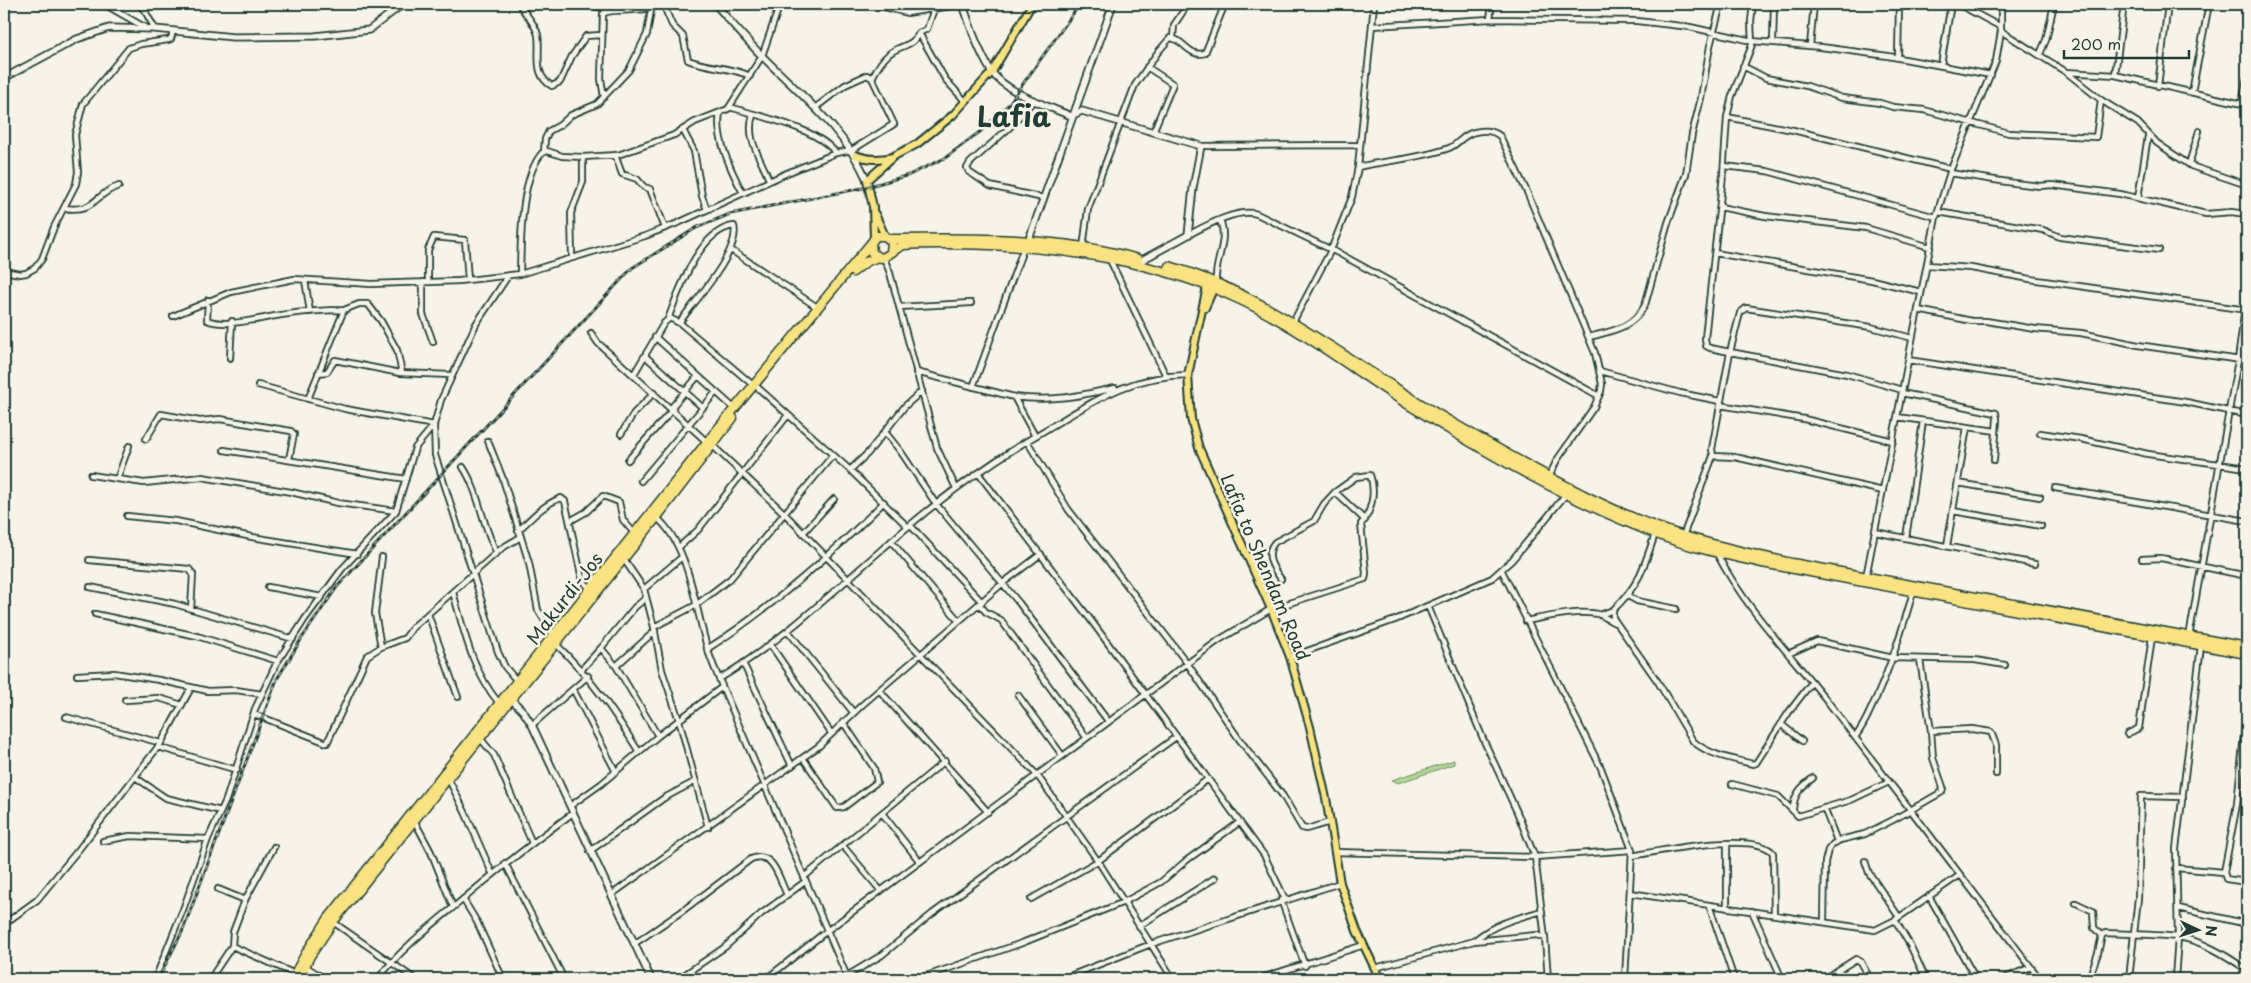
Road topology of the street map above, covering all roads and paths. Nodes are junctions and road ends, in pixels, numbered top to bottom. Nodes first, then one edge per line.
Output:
1 (104, 4) edge
2 (138, 4) edge
3 (403, 4) edge
4 (519, 4) edge
5 (580, 4) edge
6 (585, 4) edge
7 (664, 4) edge
8 (715, 4) edge
9 (780, 4) edge
10 (873, 4) edge
11 (963, 4) edge
12 (1032, 4) edge
13 (1113, 4) edge
14 (1188, 4) edge
15 (1225, 4) edge
16 (1374, 4) edge
17 (1492, 4) edge
18 (1721, 4) edge
19 (1753, 4) edge
20 (1774, 4) edge
21 (1814, 4) edge
22 (1899, 4) edge
23 (1951, 4) edge
24 (1958, 4) edge
25 (2001, 4) edge
26 (2054, 4) edge
27 (2124, 4) edge
28 (2168, 4) edge
29 (2209, 4) edge
30 (652, 6) edge
31 (604, 7) edge
32 (934, 9) junction
33 (1490, 20) junction
34 (1372, 26) junction
35 (147, 29) junction
36 (155, 29) junction
37 (2001, 29) junction
38 (172, 31) junction
39 (1715, 32) junction
40 (919, 34) junction
41 (601, 35) junction
42 (1172, 38) junction
43 (1752, 41) junction
44 (1774, 42) junction
45 (1810, 46) junction
46 (2040, 54) junction
47 (762, 56) junction
48 (1898, 58) junction
49 (1941, 65) junction
50 (1743, 66) junction
51 (1147, 67) junction
52 (992, 72) junction
53 (2066, 72) junction
54 (1991, 75) junction
55 (2114, 75) junction
56 (750, 76) junction
57 (4, 78) edge
58 (872, 78) junction
59 (2247, 78) edge
60 (2158, 86) junction
61 (2192, 92) junction
62 (604, 98) junction
63 (1034, 100) junction
64 (2102, 100) junction
65 (965, 101) junction
66 (2245, 104) edge
67 (730, 107) junction
68 (815, 108) junction
69 (720, 113) junction
70 (753, 115) junction
71 (1071, 116) junction
72 (1727, 117) junction
73 (1121, 122) junction
74 (1972, 123) junction
75 (684, 130) junction
76 (2199, 131) dead end
77 (1153, 132) junction
78 (2148, 136) junction
79 (1360, 145) junction
80 (1201, 146) junction
81 (544, 152) junction
82 (836, 153) junction
83 (854, 153) junction
84 (615, 155) junction
85 (894, 156) junction
86 (583, 157) junction
87 (2188, 164) junction
88 (1724, 166) junction
89 (1358, 167) junction
90 (1951, 171) junction
91 (769, 180) junction
92 (868, 180) junction
93 (2247, 185) edge
94 (119, 186) dead end
95 (742, 193) junction
96 (1043, 198) junction
97 (2138, 198) junction
98 (873, 207) junction
99 (1720, 207) junction
100 (64, 208) junction
101 (708, 210) junction
102 (2247, 214) edge
103 (1937, 215) junction
104 (1220, 220) junction
105 (665, 228) junction
106 (1188, 235) junction
107 (887, 237) junction
108 (872, 241) junction
109 (1026, 245) junction
110 (1930, 247) junction
111 (1083, 248) junction
112 (731, 250) junction
113 (1332, 250) junction
114 (2159, 250) dead end
115 (891, 252) junction
116 (1715, 253) junction
117 (572, 257) junction
118 (881, 257) junction
119 (1109, 258) junction
120 (1142, 260) junction
121 (1927, 265) junction
122 (4, 271) edge
123 (520, 274) junction
124 (508, 276) junction
125 (305, 280) junction
126 (468, 280) junction
127 (425, 282) junction
128 (1212, 282) junction
129 (1921, 292) junction
130 (2247, 293) edge
131 (208, 300) junction
132 (971, 303) dead end
133 (817, 307) junction
134 (899, 307) junction
135 (344, 310) junction
136 (1918, 310) junction
137 (2246, 310) edge
138 (310, 312) junction
139 (173, 316) dead end
140 (668, 318) junction
141 (232, 321) junction
142 (1293, 322) junction
143 (679, 323) junction
144 (592, 333) dead end
145 (655, 337) junction
146 (1588, 337) junction
147 (1912, 338) junction
148 (433, 342) dead end
149 (1730, 352) junction
150 (645, 356) junction
151 (230, 358) dead end
152 (1908, 360) junction
153 (2238, 360) junction
154 (2247, 361) edge
155 (1600, 371) junction
156 (318, 372) junction
157 (916, 372) junction
158 (402, 373) junction
159 (634, 374) junction
160 (451, 375) junction
161 (1188, 375) junction
162 (698, 376) junction
163 (1166, 376) junction
164 (258, 385) dead end
165 (755, 386) junction
166 (1121, 386) junction
167 (973, 387) junction
168 (922, 391) junction
169 (1902, 391) junction
170 (685, 392) junction
171 (716, 392) junction
172 (654, 393) junction
173 (1599, 396) junction
174 (1014, 397) junction
175 (308, 399) junction
176 (1720, 403) junction
177 (702, 407) junction
178 (672, 408) junction
179 (734, 409) junction
180 (2228, 413) junction
181 (788, 415) junction
182 (2247, 416) edge
183 (1897, 417) junction
184 (1923, 421) junction
185 (688, 424) junction
186 (434, 425) junction
187 (1967, 427) junction
188 (1996, 431) junction
189 (885, 432) junction
190 (2040, 433) dead end
191 (621, 434) dead end
192 (1035, 436) junction
193 (146, 439) dead end
194 (1893, 440) junction
195 (488, 441) dead end
196 (1027, 441) junction
197 (710, 443) junction
198 (129, 446) dead end
199 (224, 450) dead end
200 (833, 455) junction
201 (1713, 456) junction
202 (290, 459) junction
203 (628, 460) dead end
204 (1994, 460) dead end
205 (2220, 465) junction
206 (463, 467) dead end
207 (2247, 468) edge
208 (850, 470) junction
209 (742, 472) junction
210 (978, 473) junction
211 (91, 475) dead end
212 (1549, 477) junction
213 (117, 479) junction
214 (406, 479) junction
215 (641, 481) dead end
216 (1958, 483) junction
217 (956, 488) junction
218 (2055, 488) dead end
219 (1568, 491) junction
220 (1883, 491) junction
221 (1335, 492) junction
222 (2040, 497) dead end
223 (834, 499) dead end
224 (884, 502) junction
225 (936, 504) junction
226 (396, 511) junction
227 (1953, 511) junction
228 (785, 514) junction
229 (2210, 514) junction
230 (654, 515) junction
231 (128, 516) dead end
232 (1366, 520) junction
233 (2247, 520) edge
234 (570, 521) junction
235 (909, 526) junction
236 (2041, 526) dead end
237 (518, 532) junction
238 (1875, 532) junction
239 (634, 533) junction
240 (803, 533) junction
241 (1655, 534) junction
242 (1683, 536) junction
243 (520, 538) junction
244 (1906, 538) junction
245 (891, 541) junction
246 (1947, 546) junction
247 (679, 548) junction
248 (497, 552) junction
249 (1716, 552) junction
250 (357, 554) junction
251 (1041, 554) junction
252 (382, 557) dead end
253 (682, 557) junction
254 (827, 557) junction
255 (623, 558) junction
256 (89, 560) dead end
257 (2142, 560) dead end
258 (2035, 564) dead end
259 (2202, 568) junction
260 (1502, 571) junction
261 (474, 574) junction
262 (2247, 576) edge
263 (1866, 577) junction
264 (848, 579) junction
265 (1281, 579) dead end
266 (1003, 583) junction
267 (90, 587) dead end
268 (268, 588) dead end
269 (590, 589) junction
270 (644, 589) junction
271 (453, 592) junction
272 (1913, 592) junction
273 (1628, 596) junction
274 (322, 597) junction
275 (646, 598) junction
276 (980, 603) junction
277 (696, 605) junction
278 (1428, 606) junction
279 (2012, 608) junction
280 (191, 609) junction
281 (1271, 609) junction
282 (1676, 609) dead end
283 (1613, 610) junction
284 (96, 614) dead end
285 (428, 614) junction
286 (1600, 615) junction
287 (959, 621) junction
288 (1526, 621) junction
289 (1616, 624) junction
290 (654, 629) junction
291 (788, 631) junction
292 (2152, 637) junction
293 (2189, 637) junction
294 (293, 639) junction
295 (554, 639) junction
296 (770, 644) junction
297 (381, 646) junction
298 (2201, 646) junction
299 (602, 648) junction
300 (2247, 648) edge
301 (707, 649) junction
302 (1790, 653) junction
303 (922, 654) junction
304 (2247, 654) edge
305 (1290, 657) junction
306 (1893, 658) junction
307 (1920, 660) junction
308 (278, 661) junction
309 (743, 663) junction
310 (1187, 663) junction
311 (2004, 665) dead end
312 (616, 666) junction
313 (582, 669) junction
314 (77, 675) dead end
315 (588, 676) junction
316 (719, 679) junction
317 (516, 681) junction
318 (1812, 682) junction
319 (722, 687) junction
320 (191, 688) junction
321 (573, 689) junction
322 (880, 690) junction
323 (262, 694) junction
324 (1144, 694) junction
325 (1018, 695) dead end
326 (458, 697) dead end
327 (509, 697) junction
328 (125, 700) dead end
329 (499, 703) junction
330 (182, 705) junction
331 (2247, 705) edge
332 (853, 712) junction
333 (254, 714) junction
334 (66, 717) dead end
335 (679, 720) junction
336 (1108, 721) junction
337 (843, 722) junction
338 (1781, 724) junction
339 (532, 725) junction
340 (1931, 731) junction
341 (831, 732) junction
342 (2127, 734) dead end
343 (658, 736) junction
344 (1086, 736) junction
345 (1176, 737) junction
346 (1855, 737) junction
347 (480, 738) junction
348 (1802, 741) dead end
349 (160, 745) junction
350 (639, 752) junction
351 (1062, 755) junction
352 (803, 758) junction
353 (945, 761) junction
354 (792, 766) junction
355 (237, 770) junction
356 (616, 772) junction
357 (1996, 774) dead end
358 (1037, 775) junction
359 (135, 777) junction
360 (448, 778) junction
361 (1813, 778) dead end
362 (1208, 779) junction
363 (696, 781) junction
364 (1889, 782) junction
365 (1732, 784) dead end
366 (2240, 784) junction
367 (764, 785) junction
368 (2247, 786) edge
369 (2183, 797) junction
370 (570, 806) junction
371 (1824, 808) junction
372 (1793, 810) junction
373 (1910, 810) junction
374 (221, 811) junction
375 (988, 812) junction
376 (573, 813) junction
377 (882, 813) junction
378 (1068, 817) junction
379 (414, 820) junction
380 (1240, 822) junction
381 (1330, 822) junction
382 (708, 827) junction
383 (208, 839) junction
384 (103, 841) dead end
385 (1837, 841) junction
386 (532, 843) junction
387 (1728, 844) junction
388 (843, 846) junction
389 (274, 847) dead end
390 (1632, 850) junction
391 (590, 851) junction
392 (1334, 852) junction
393 (1632, 856) junction
394 (1535, 857) junction
395 (1098, 861) junction
396 (1865, 861) dead end
397 (920, 862) junction
398 (505, 863) junction
399 (2176, 868) junction
400 (2224, 872) junction
401 (492, 873) junction
402 (1960, 875) junction
403 (1215, 878) dead end
404 (805, 879) junction
405 (2247, 882) edge
406 (1340, 883) junction
407 (218, 889) dead end
408 (881, 891) junction
409 (1630, 892) junction
410 (611, 895) junction
411 (787, 896) junction
412 (1930, 896) junction
413 (462, 899) junction
414 (1031, 899) dead end
415 (245, 900) junction
416 (1283, 900) junction
417 (1124, 902) junction
418 (2076, 903) dead end
419 (1709, 905) junction
420 (453, 907) junction
421 (1727, 908) junction
422 (2178, 908) junction
423 (1542, 911) junction
424 (1752, 911) junction
425 (1774, 914) junction
426 (1897, 919) junction
427 (334, 922) junction
428 (1824, 922) junction
429 (4, 924) edge
430 (2247, 924) edge
431 (1139, 926) junction
432 (828, 930) junction
433 (2102, 935) junction
434 (2135, 935) junction
435 (2178, 937) junction
436 (1545, 938) junction
437 (1474, 941) junction
438 (634, 944) junction
439 (1151, 944) junction
440 (1364, 945) junction
441 (232, 946) junction
442 (390, 962) junction
443 (306, 966) junction
444 (1305, 966) junction
445 (2031, 967) junction
446 (1375, 968) junction
447 (2247, 970) edge
448 (296, 978) edge
449 (848, 978) edge
450 (155, 979) edge
451 (210, 979) edge
452 (325, 979) edge
453 (378, 979) edge
454 (415, 979) edge
455 (503, 979) edge
456 (564, 979) edge
457 (651, 979) edge
458 (678, 979) edge
459 (766, 979) edge
460 (918, 979) edge
461 (1062, 979) edge
462 (1173, 979) edge
463 (1258, 979) edge
464 (1380, 979) edge
465 (1548, 979) edge
466 (1625, 979) edge
467 (1734, 979) edge
468 (1782, 979) edge
469 (1824, 979) edge
470 (1870, 979) edge
471 (1926, 979) edge
472 (1976, 979) edge
473 (2003, 979) edge
474 (2040, 979) edge
475 (2092, 979) edge
476 (2129, 979) edge
477 (2134, 979) edge
478 (2175, 979) edge

1 - 35 street
2 - 36 street
3 - 38 street
4 - 41 street
5 - 6 street
6 - 31 street
7 - 56 street
8 - 47 street
9 - 47 street
10 - 32 street
11 - 32 street
11 - 52 street
12 - 52 main road
13 - 71 street
14 - 42 street
15 - 42 street
16 - 34 street
17 - 33 street
18 - 39 street
19 - 43 street
20 - 44 street
21 - 45 street
22 - 48 street
23 - 49 street
24 - 37 street
25 - 37 street
26 - 46 street
27 - 55 street
28 - 60 street
29 - 61 street
30 - 31 street
30 - 62 street
31 - 41 street
32 - 40 street
33 - 34 street
33 - 39 street
34 - 79 street
35 - 36 street
35 - 57 street
36 - 38 street
37 - 46 street
37 - 54 street
38 - 100 street
39 - 43 street
39 - 146 street
40 - 58 street
40 - 65 street
41 - 62 street
42 - 51 street
43 - 44 street
43 - 50 street
44 - 45 street
45 - 48 street
46 - 53 street
47 - 56 street
47 - 68 street
48 - 49 street
49 - 54 street
50 - 72 street
50 - 74 street
51 - 73 street
51 - 77 street
52 - 63 street
52 - 65 main road
53 - 55 street
53 - 64 street
54 - 74 street
55 - 60 street
56 - 67 street
58 - 68 street
58 - 83 street
59 - 66 street
60 - 61 street
61 - 66 street
62 - 81 street
63 - 71 street
63 - 96 street
64 - 74 street
64 - 78 street
65 - 85 main road
67 - 69 street
67 - 70 street
68 - 83 street
69 - 75 street
69 - 95 street
70 - 82 street
70 - 91 street
71 - 73 street
71 - 96 street
72 - 88 street
72 - 90 street
73 - 77 street
73 - 111 street
74 - 90 street
75 - 84 street
75 - 101 street
76 - 87 street
77 - 80 street
78 - 87 street
78 - 97 street
79 - 80 street
79 - 89 street
80 - 106 street
81 - 86 street
81 - 123 street
82 - 83 street
82 - 91 street
83 - 85 main road
83 - 92 street
84 - 86 street
84 - 105 street
85 - 92 main road
86 - 117 street
87 - 93 street
88 - 99 street
88 - 103 street
89 - 113 street
89 - 146 street
90 - 97 street
90 - 103 street
91 - 95 street
92 - 98 main road
94 - 100 street
95 - 101 street
96 - 109 street
97 - 102 street
98 - 107 main road
98 - 108 main road
99 - 110 street
99 - 116 street
100 - 122 street
101 - 105 street
103 - 110 street
103 - 114 street
104 - 106 street
104 - 113 street
104 - 128 street
105 - 117 street
106 - 120 street
107 - 108 highway
107 - 109 highway
107 - 115 highway
108 - 118 highway
108 - 133 highway, Makurdi-Jos
109 - 111 highway
109 - 115 highway
109 - 119 highway
109 - 167 street
110 - 121 street
111 - 120 highway
112 - 133 street
112 - 140 street
112 - 143 street
113 - 142 street
113 - 173 street
115 - 118 highway
116 - 129 street
116 - 149 street
117 - 123 street
118 - 134 street
118 - 165 highway, Makurdi-Jos
119 - 128 highway
119 - 163 street
120 - 128 highway
121 - 129 street
121 - 137 street
123 - 124 street
124 - 126 street
124 - 160 street
125 - 127 street
125 - 131 street
125 - 138 street
126 - 127 street
126 - 127 street
127 - 148 street
128 - 142 highway
128 - 161 main road, Lafia to Shendam Road
128 - 219 highway
129 - 136 street
130 - 137 street
131 - 139 street
131 - 141 street
132 - 134 street
133 - 165 highway, Makurdi-Jos
134 - 157 street
135 - 138 street
135 - 156 street
135 - 158 street
136 - 147 street
136 - 153 street
137 - 153 street
138 - 141 street
140 - 143 street
140 - 145 street
141 - 151 street
142 - 212 highway
143 - 165 street
144 - 159 street
145 - 150 street
145 - 162 street
146 - 155 street
147 - 149 street
147 - 152 street
149 - 169 street
149 - 176 street
150 - 159 street
150 - 170 street
152 - 169 street
152 - 180 street
153 - 154 street
153 - 180 street
155 - 173 street
155 - 176 street
156 - 158 street
156 - 175 street
157 - 167 street
157 - 168 street
158 - 160 street
159 - 172 street
160 - 186 street
161 - 163 street
161 - 281 main road, Lafia to Shendam Road
162 - 170 street
162 - 171 street
163 - 166 street
164 - 175 street
165 - 179 highway, Makurdi-Jos
165 - 181 street
165 - 197 highway, Makurdi-Jos
166 - 174 street
166 - 192 street
167 - 174 street
168 - 189 street
168 - 217 street
169 - 183 street
169 - 188 street
170 - 177 street
170 - 178 street
171 - 177 street
171 - 179 street
172 - 178 street
172 - 191 street
173 - 212 street
174 - 192 street
175 - 186 street
176 - 194 street
176 - 201 street
177 - 185 street
178 - 185 street
178 - 203 street
179 - 197 highway, Makurdi-Jos
180 - 182 street
180 - 205 street
181 - 200 street
181 - 209 street
183 - 184 street
183 - 194 street
184 - 187 street
184 - 244 street
185 - 197 street
185 - 215 street
186 - 214 street
186 - 261 street
187 - 188 street
187 - 216 street
188 - 204 street
189 - 208 street
189 - 225 street
190 - 205 street
192 - 196 street
193 - 202 street
194 - 220 street
195 - 237 street
196 - 210 street
196 - 310 street
197 - 209 street
197 - 230 highway, Makurdi-Jos
198 - 213 street
199 - 202 street
200 - 208 street
200 - 228 street
201 - 220 street
201 - 242 street
202 - 214 street
205 - 207 street
205 - 229 street
206 - 248 street
208 - 224 street
209 - 228 street
209 - 247 street
210 - 217 street
210 - 251 street
211 - 213 street
212 - 219 highway
213 - 226 street
214 - 226 street
216 - 222 street
216 - 227 street
217 - 225 street
218 - 229 street
219 - 241 highway
219 - 242 highway
219 - 260 street
220 - 238 street
221 - 232 street
221 - 232 street
221 - 265 street
223 - 240 street
224 - 235 street
224 - 254 street
225 - 235 street
225 - 266 street
226 - 250 street
227 - 236 street
227 - 246 street
228 - 240 street
228 - 277 street
229 - 233 street
229 - 259 street
230 - 239 highway, Makurdi-Jos
230 - 247 street
230 - 255 highway, Makurdi-Jos
231 - 250 street
232 - 281 street
234 - 237 street
234 - 239 street
234 - 269 street
235 - 245 street
235 - 276 street
237 - 243 street
238 - 244 street
238 - 263 street
239 - 269 highway, Makurdi-Jos
240 - 254 street
241 - 249 highway
241 - 273 street
242 - 263 highway
243 - 248 street
243 - 295 street
244 - 246 street
245 - 264 street
245 - 287 street
246 - 258 street
247 - 253 street
248 - 261 street
249 - 272 highway
249 - 302 street
250 - 274 street
251 - 266 street
251 - 324 street
252 - 297 street
253 - 270 street
253 - 277 street
254 - 264 street
254 - 301 street
255 - 270 street
255 - 295 highway, Makurdi-Jos
256 - 280 street
257 - 259 street
259 - 262 street
259 - 293 street
260 - 278 street
260 - 288 street
261 - 271 street
261 - 317 street
263 - 279 highway
264 - 291 street
264 - 303 street
266 - 276 street
266 - 336 street
267 - 280 street
268 - 274 street
269 - 295 highway, Makurdi-Jos
270 - 275 street
271 - 285 street
271 - 329 street
272 - 279 highway
272 - 306 street
273 - 282 street
273 - 283 street
274 - 294 street
275 - 290 street
275 - 299 street
276 - 287 street
276 - 344 street
277 - 290 street
277 - 301 street
278 - 305 street
278 - 394 street
279 - 292 highway
279 - 293 highway
280 - 294 street
281 - 305 main road, Lafia to Shendam Road
281 - 310 street
283 - 286 street
283 - 289 street
284 - 308 street
285 - 297 street
285 - 326 street
286 - 288 street
286 - 289 street
287 - 303 street
288 - 390 street
289 - 338 street
290 - 312 street
290 - 335 street
291 - 296 street
291 - 332 street
292 - 298 highway
292 - 342 street
293 - 300 highway
294 - 308 street
295 - 313 street
295 - 317 highway, Makurdi-Jos
295 - 327 highway, Makurdi-Jos
296 - 309 street
296 - 341 street
297 - 333 street
298 - 304 highway
298 - 369 street
299 - 312 street
299 - 313 street
301 - 316 street
302 - 306 street
302 - 318 street
303 - 322 street
303 - 358 street
305 - 381 main road, Lafia to Shendam Road
306 - 307 street
306 - 346 street
307 - 311 street
307 - 340 street
308 - 323 street
309 - 316 street
309 - 354 street
310 - 324 street
310 - 381 street
312 - 343 street
313 - 315 street
314 - 320 street
315 - 321 street
315 - 350 street
316 - 319 street
317 - 327 highway, Makurdi-Jos
318 - 338 street
318 - 346 street
319 - 335 street
319 - 367 street
320 - 323 street
320 - 330 street
321 - 339 street
321 - 356 street
322 - 332 street
322 - 353 street
323 - 333 street
324 - 336 street
324 - 345 street
325 - 351 street
327 - 329 highway, Makurdi-Jos
327 - 339 street
327 - 347 highway, Makurdi-Jos
328 - 330 street
329 - 448 highway, Makurdi-Jos
330 - 349 street
331 - 366 street
332 - 337 street
333 - 355 street
334 - 349 street
335 - 343 street
335 - 363 street
336 - 344 street
337 - 341 street
337 - 352 street
338 - 348 street
339 - 370 street
340 - 357 street
340 - 373 street
341 - 352 street
343 - 350 street
344 - 351 street
345 - 362 street
345 - 378 street
346 - 364 street
347 - 360 highway, Makurdi-Jos
347 - 386 street
349 - 355 street
349 - 359 street
350 - 356 street
351 - 358 street
352 - 354 street
353 - 375 street
353 - 377 street
354 - 367 street
355 - 374 street
356 - 370 street
358 - 375 street
358 - 378 street
359 - 374 street
359 - 429 street
360 - 379 highway, Makurdi-Jos
360 - 401 street
361 - 372 street
362 - 380 street
362 - 395 street
363 - 382 street
363 - 391 street
364 - 371 street
364 - 373 street
365 - 372 street
366 - 368 street
366 - 400 street
367 - 382 street
367 - 404 street
369 - 399 street
369 - 434 street
370 - 376 street
371 - 372 street
371 - 385 street
373 - 385 street
373 - 402 street
374 - 383 street
375 - 397 street
376 - 386 street
376 - 391 street
377 - 388 street
377 - 397 street
378 - 395 street
378 - 449 street
379 - 420 street
379 - 427 highway, Makurdi-Jos
380 - 416 street
380 - 417 street
381 - 392 main road, Lafia to Shendam Road
382 - 410 street
383 - 384 street
383 - 450 street
385 - 428 street
386 - 398 street
387 - 393 street
387 - 421 street
387 - 425 street
388 - 404 street
388 - 408 street
389 - 415 street
390 - 393 street
390 - 394 street
391 - 410 street
392 - 394 street
392 - 406 main road, Lafia to Shendam Road
393 - 409 street
394 - 423 street
395 - 414 street
395 - 417 street
396 - 426 street
397 - 408 street
398 - 401 street
398 - 456 street
399 - 400 street
399 - 422 street
400 - 405 street
401 - 413 street
402 - 412 street
402 - 445 street
403 - 431 street
404 - 411 street
404 - 432 street
406 - 416 street
406 - 440 main road, Lafia to Shendam Road
407 - 415 street
408 - 432 street
409 - 419 street
409 - 466 street
410 - 438 street
411 - 438 street
411 - 458 street
412 - 426 street
412 - 472 street
413 - 420 street
413 - 455 street
415 - 441 street
416 - 439 street
416 - 444 street
417 - 431 street
417 - 460 street
418 - 433 street
419 - 421 street
419 - 467 street
420 - 442 street
421 - 424 street
422 - 430 street
422 - 435 street
423 - 436 street
423 - 437 street
424 - 425 street
424 - 468 street
425 - 428 street
426 - 428 street
426 - 471 street
427 - 442 street
427 - 443 highway, Makurdi-Jos
431 - 439 street
432 - 449 street
432 - 459 street
433 - 434 street
433 - 475 street
434 - 435 street
434 - 476 street
435 - 447 street
435 - 478 street
436 - 437 street
436 - 465 street
437 - 446 street
438 - 457 street
439 - 461 street
439 - 462 street
440 - 444 street
440 - 446 main road, Lafia to Shendam Road
441 - 448 street
441 - 451 street
442 - 453 street
442 - 454 street
443 - 448 highway, Makurdi-Jos
443 - 452 street
444 - 463 street
445 - 473 street
445 - 474 street
446 - 464 main road, Lafia to Shendam Road
469 - 470 street
476 - 477 street

